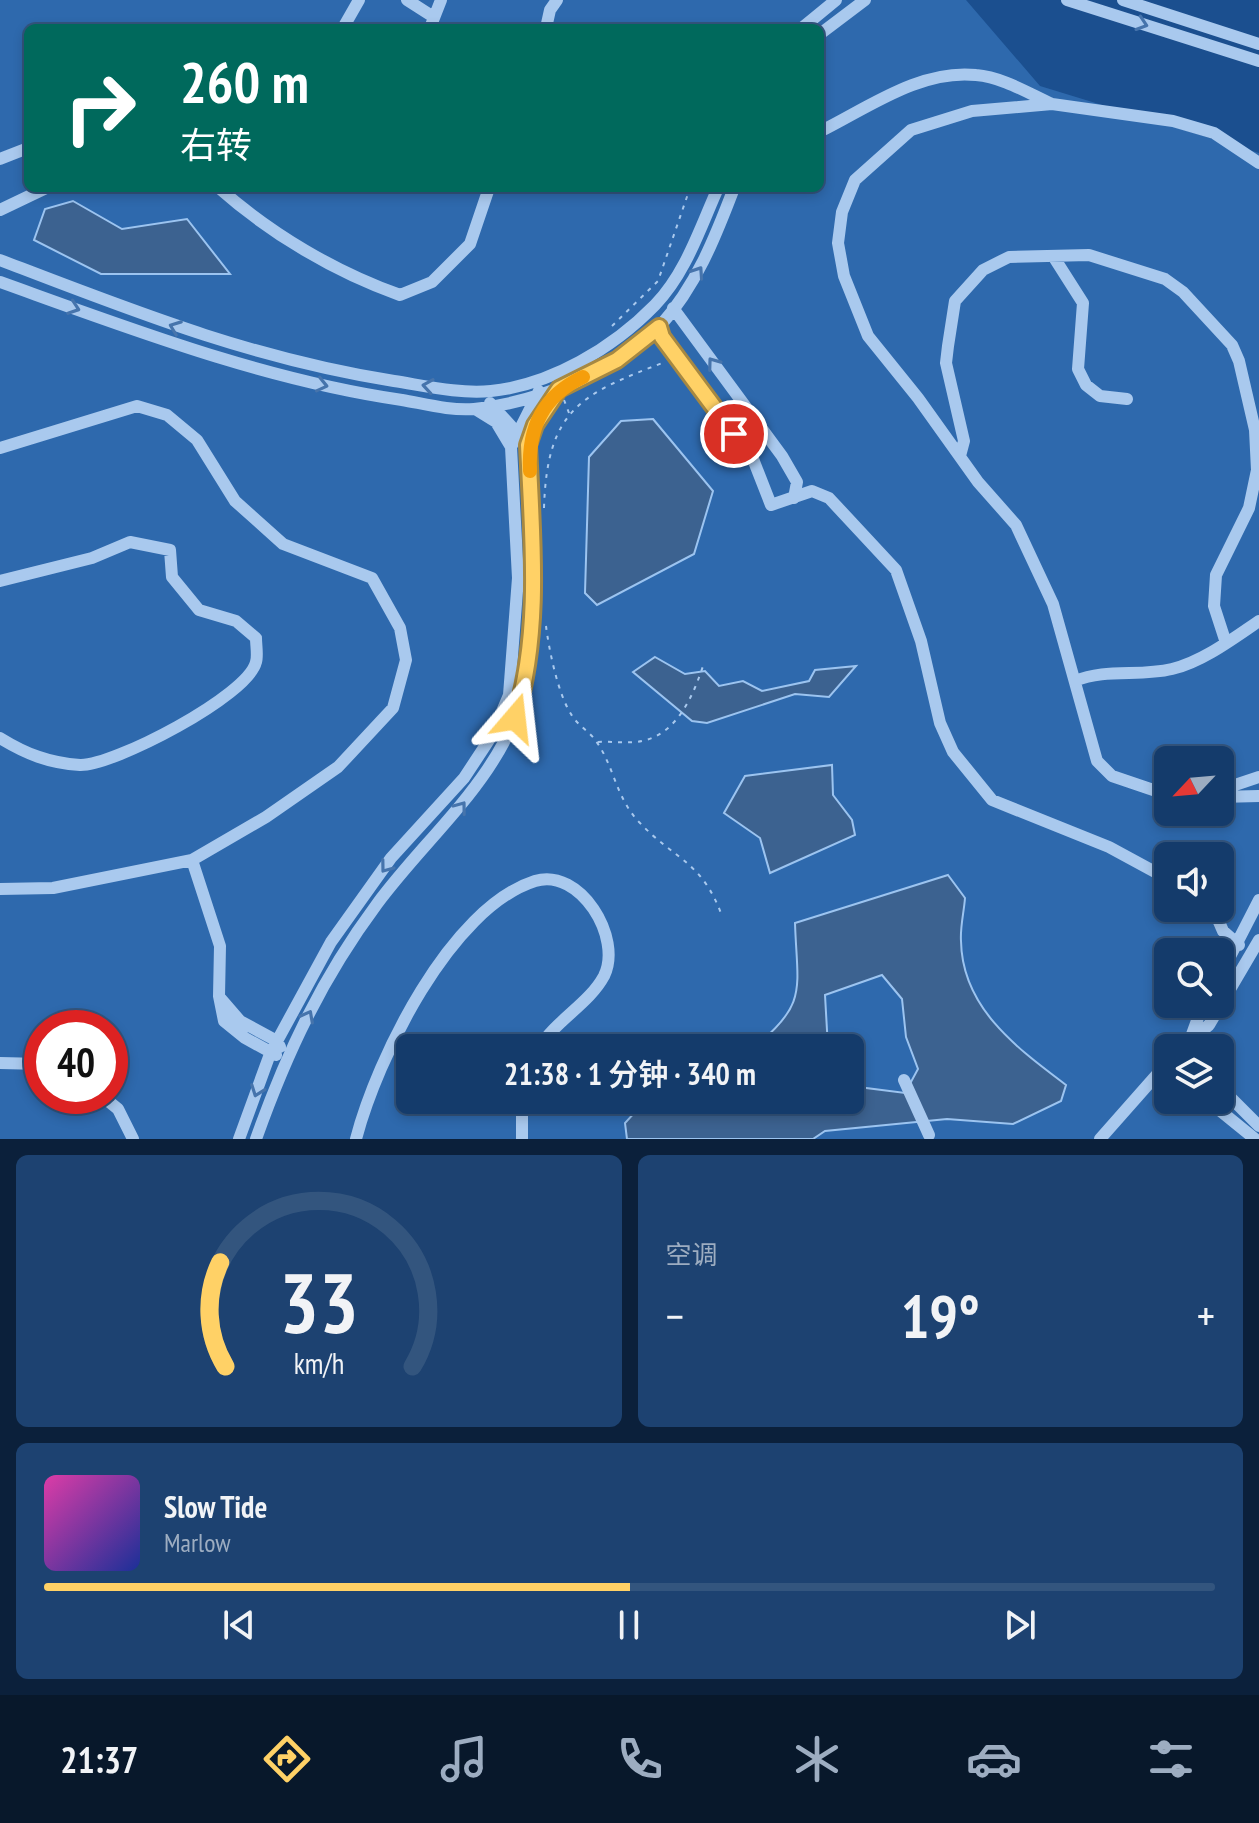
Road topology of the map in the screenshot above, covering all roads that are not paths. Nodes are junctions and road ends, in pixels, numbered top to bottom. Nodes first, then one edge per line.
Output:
1 (359, 0) edge
2 (407, 0) edge
3 (441, 0) edge
4 (557, 0) edge
5 (836, 0) edge
6 (865, 0) edge
7 (1067, 0) edge
8 (1123, 0) edge
9 (431, 22) edge
10 (345, 24) edge
11 (547, 24) edge
12 (807, 24) edge
13 (824, 31) edge
14 (1259, 44) edge
15 (1259, 61) edge
16 (1052, 104) junction
17 (824, 130) edge
18 (24, 150) edge
19 (0, 159) edge
20 (1259, 163) edge
21 (38, 192) edge
22 (223, 192) edge
23 (488, 192) edge
24 (716, 192) edge
25 (732, 192) edge
26 (0, 210) edge
27 (1055, 259) junction
28 (0, 260) edge
29 (0, 282) edge
30 (673, 308) junction
31 (659, 327) junction
32 (546, 377) junction
33 (559, 389) junction
34 (479, 392) junction
35 (538, 393) junction
36 (1127, 399) dead end
37 (492, 405) junction
38 (475, 409) junction
39 (518, 433) junction
40 (528, 445) junction
41 (511, 447) junction
42 (0, 448) edge
43 (960, 456) junction
44 (794, 498) junction
45 (0, 581) edge
46 (1259, 621) edge
47 (1226, 643) junction
48 (1075, 681) junction
49 (0, 738) edge
50 (1255, 777) edge
51 (1234, 785) edge
52 (1154, 790) edge
53 (1257, 796) edge
54 (1234, 797) edge
55 (192, 860) junction
56 (1154, 871) edge
57 (0, 889) edge
58 (1259, 900) edge
59 (1219, 922) edge
60 (1259, 940) edge
61 (1239, 945) junction
62 (1234, 953) edge
63 (219, 996) junction
64 (548, 1034) edge
65 (1196, 1034) edge
66 (277, 1041) junction
67 (270, 1054) junction
68 (285, 1057) junction
69 (0, 1063) edge
70 (24, 1064) edge
71 (904, 1080) dead end
72 (1154, 1082) edge
73 (1234, 1101) edge
74 (120, 1114) edge
75 (522, 1114) edge
76 (1224, 1114) edge
77 (1259, 1126) edge
78 (933, 1138) edge
79 (133, 1139) edge
80 (239, 1139) edge
81 (256, 1139) edge
82 (356, 1139) edge
83 (522, 1139) edge
84 (1100, 1139) edge
85 (1255, 1139) edge

1 - 10 street
2 - 9 street
3 - 9 street
4 - 11 street
5 - 12 street
6 - 13 street
7 -> 15 street
8 - 14 street
16 - 17 street
16 - 20 street
16 - 43 street
18 - 19 street
21 - 26 street
22 - 23 street
24 - 32 street
30 -> 25 street
27 - 36 street
27 - 43 street
27 - 47 street
34 -> 28 street
29 -> 38 street
30 - 31 street
44 -> 30 street
31 - 33 street
31 - 44 street
32 - 34 street
32 - 35 street
33 - 35 street
33 - 40 street
34 - 37 street
35 - 37 street
35 - 39 street
37 - 38 street
37 - 39 street
38 - 41 street
39 - 40 street
39 - 41 street
68 -> 40 street
41 -> 66 street
42 - 55 street
43 - 48 street
44 - 56 street
45 - 49 street
46 - 47 street
47 - 48 street
48 - 52 street
50 - 51 street
50 - 53 street
53 - 54 street
55 - 57 street
55 - 63 street
58 - 61 street
59 - 61 street
60 - 65 street
61 - 62 street
63 - 66 street
63 - 67 street
64 - 82 street
66 - 67 street
66 - 68 street
67 - 68 street
67 -> 80 street
68 - 81 street
69 - 70 street
71 - 78 street
72 - 84 street
73 - 77 street
74 - 79 street
75 - 83 street
76 - 85 street

